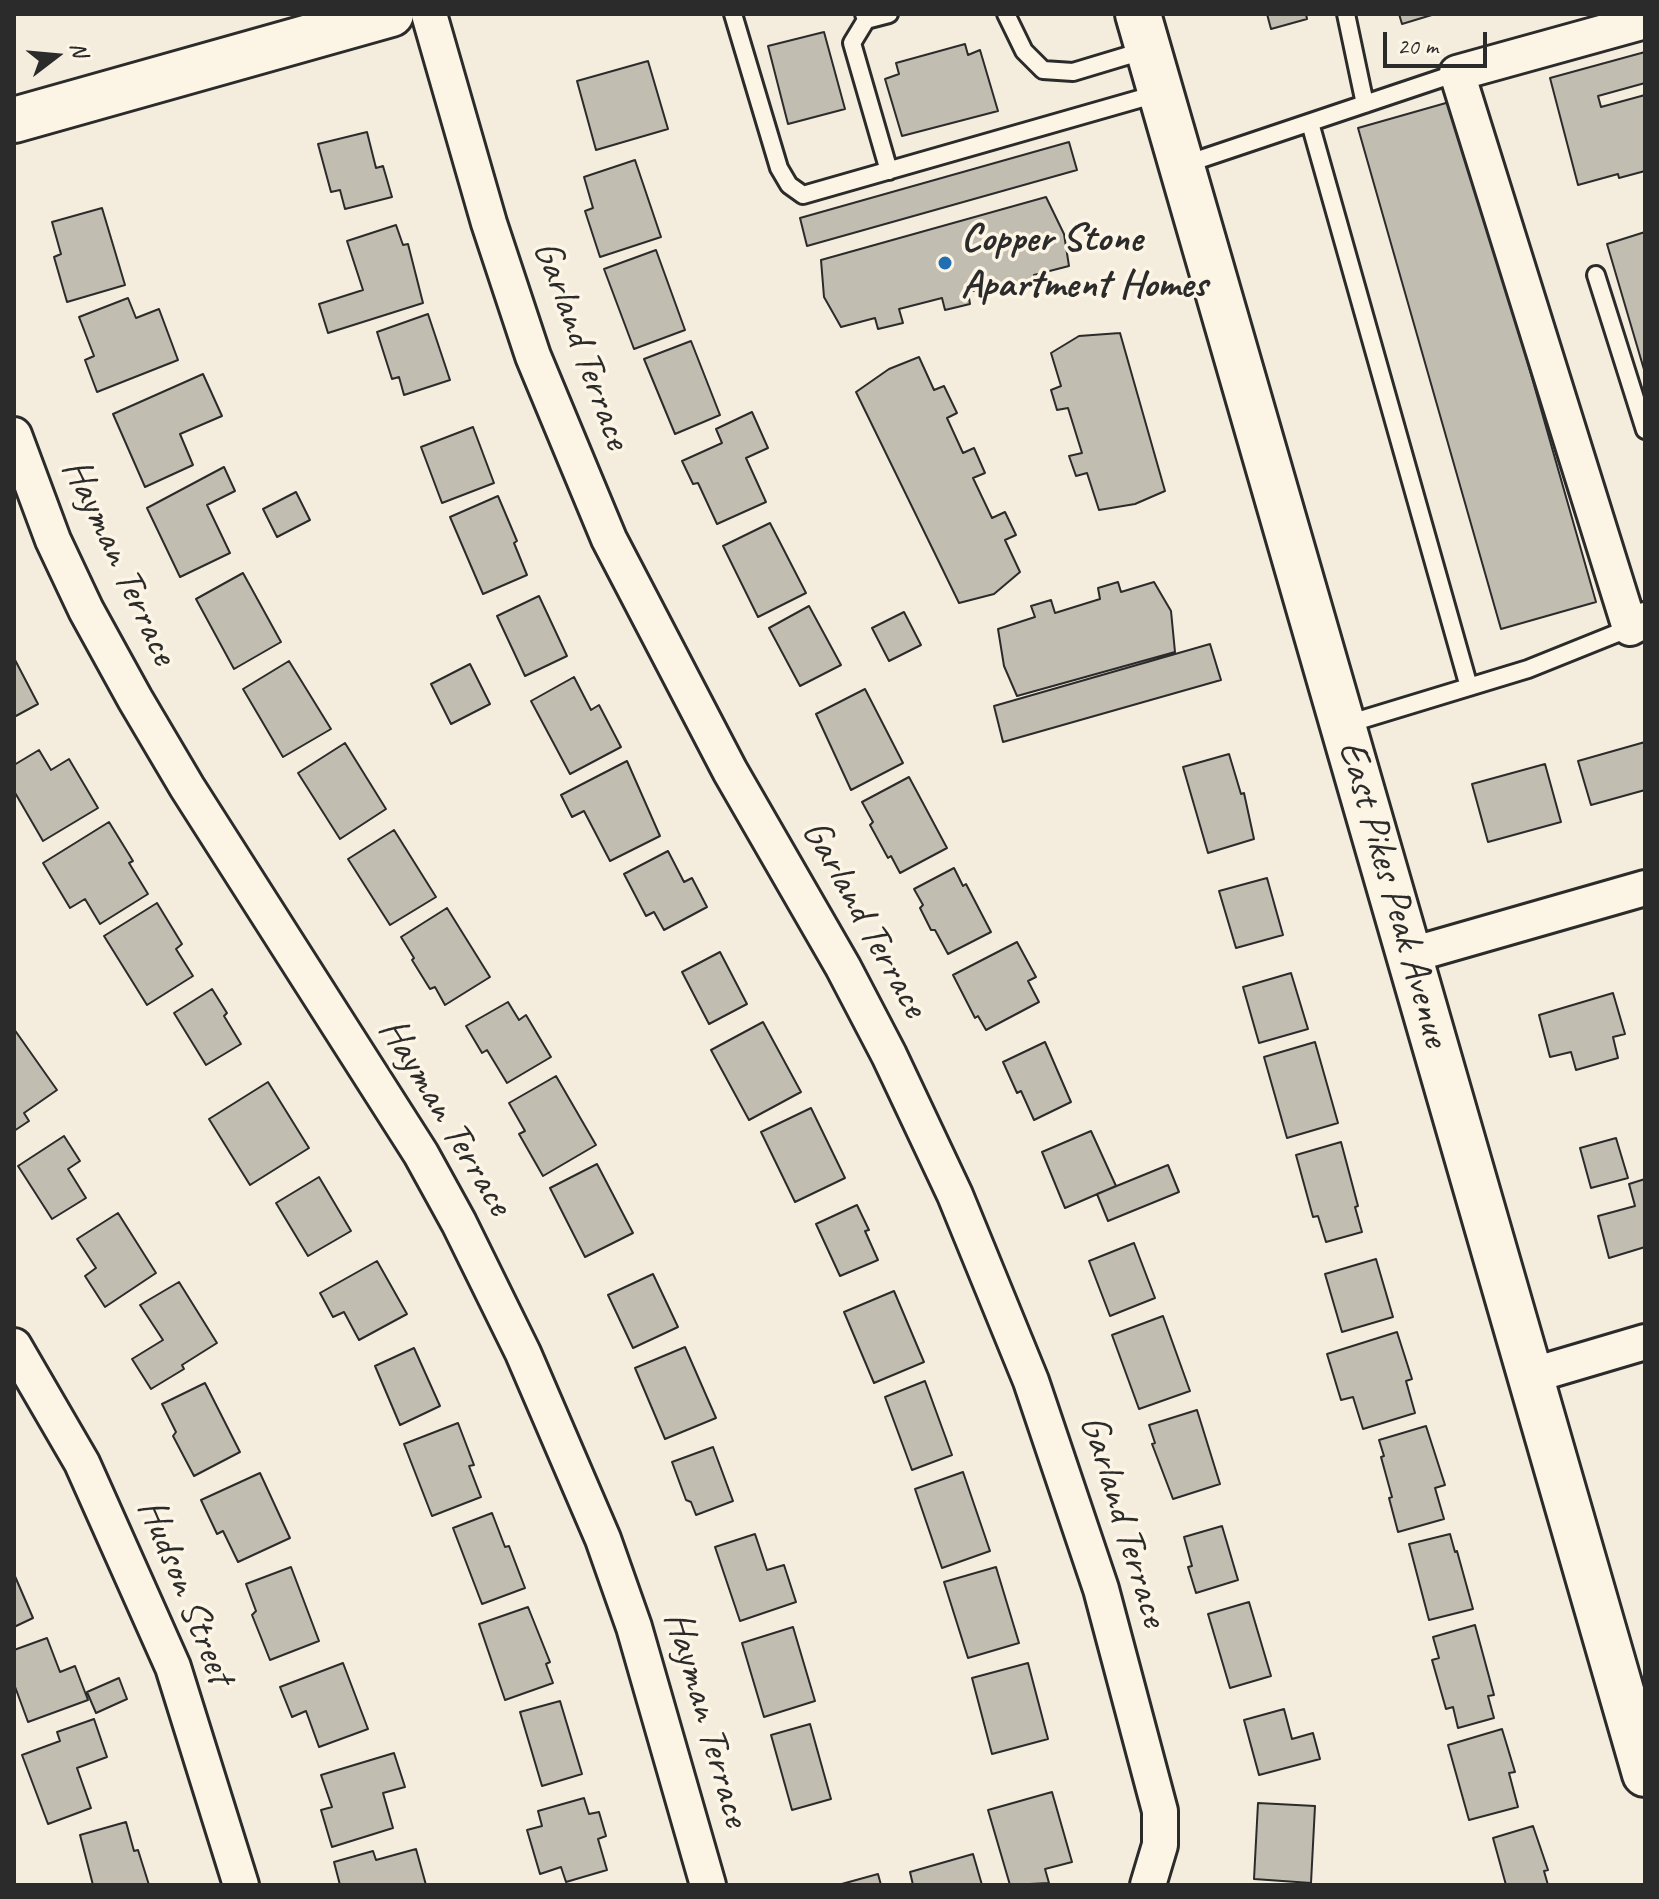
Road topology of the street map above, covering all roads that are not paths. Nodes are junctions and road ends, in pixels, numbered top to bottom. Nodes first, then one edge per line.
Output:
1 (391, 14) edge
2 (429, 14) edge
3 (733, 14) edge
4 (889, 14) edge
5 (1006, 14) edge
6 (1346, 14) edge
7 (865, 17) edge
8 (1645, 21) edge
9 (1143, 32) edge
10 (1457, 73) junction
11 (1160, 93) junction
12 (1365, 104) junction
13 (14, 120) edge
14 (1310, 123) junction
15 (1181, 166) junction
16 (889, 171) junction
17 (1596, 275) dead end
18 (1645, 430) edge
19 (14, 435) edge
20 (1637, 624) edge
21 (1469, 687) junction
22 (1344, 725) junction
23 (1645, 888) edge
24 (1411, 955) junction
25 (1645, 1342) edge
26 (14, 1346) edge
27 (1530, 1376) junction
28 (1645, 1774) edge
29 (241, 1885) edge
30 (708, 1885) edge
31 (1148, 1885) edge

1 - 13 main road
2 - 31 street, Garland Terrace
3 - 16 lane
4 - 7 lane
5 - 9 lane
6 - 12 lane
7 - 16 lane
8 - 10 street
9 - 11 main road, East Pikes Peak Avenue
10 - 12 lane
10 - 20 street
11 - 15 main road, East Pikes Peak Avenue
11 - 16 lane
12 - 14 lane
14 - 15 lane
14 - 21 lane
15 - 22 main road, East Pikes Peak Avenue
17 - 18 lane
19 - 30 street, Hayman Terrace
20 - 21 lane
21 - 22 lane
22 - 24 main road, East Pikes Peak Avenue
23 - 24 street
24 - 27 main road, East Pikes Peak Avenue
25 - 27 street
26 - 29 street, Hudson Street
27 - 28 main road, East Pikes Peak Avenue

